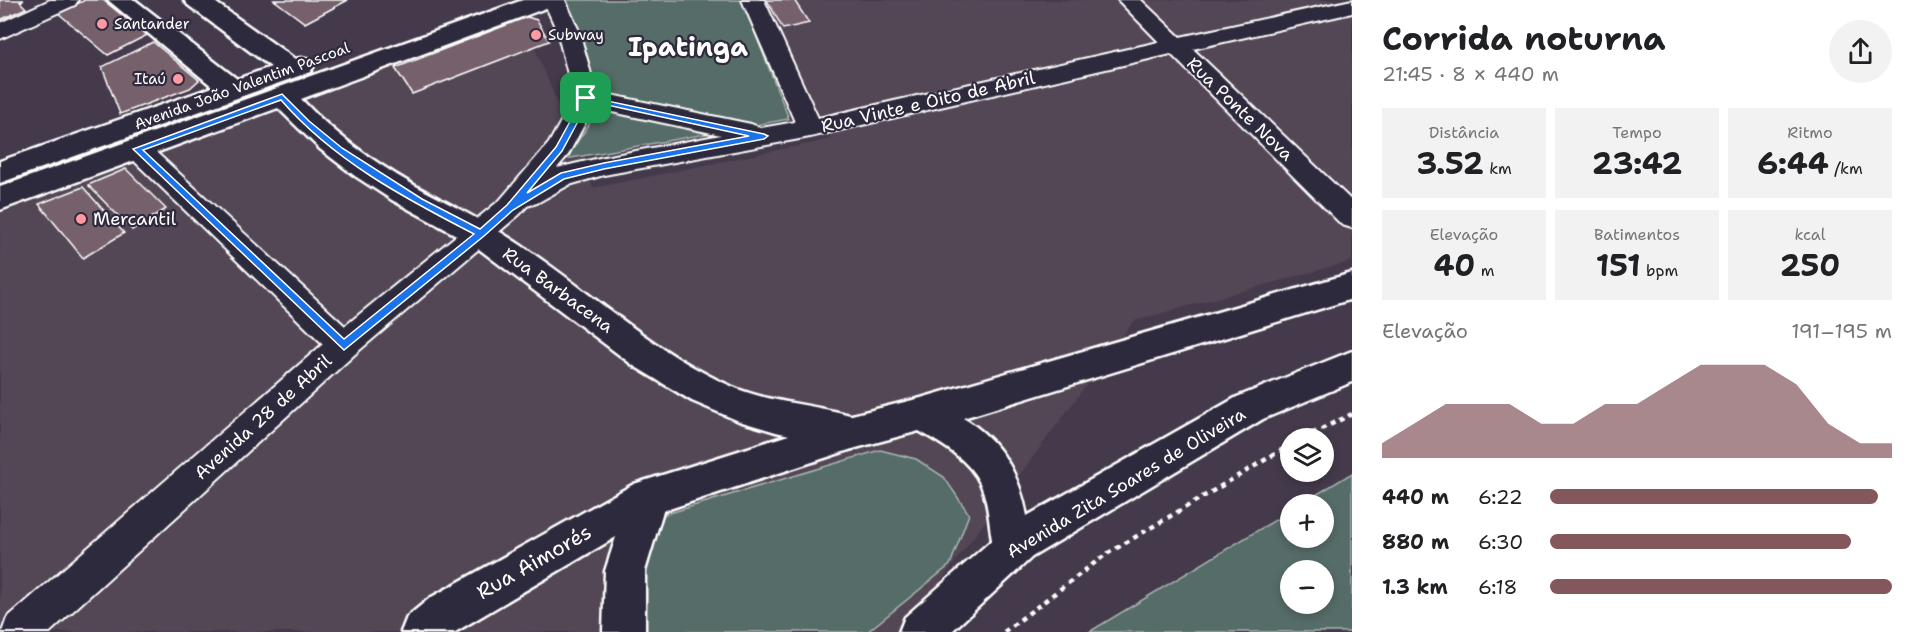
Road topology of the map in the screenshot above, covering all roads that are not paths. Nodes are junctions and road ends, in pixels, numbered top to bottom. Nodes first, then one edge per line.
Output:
1 (68, 0) edge
2 (120, 0) edge
3 (484, 0) edge
4 (546, 0) edge
5 (554, 0) edge
6 (753, 0) edge
7 (1129, 0) edge
8 (1352, 6) edge
9 (187, 17) edge
10 (0, 32) edge
11 (1177, 47) junction
12 (291, 69) junction
13 (233, 90) junction
14 (282, 96) junction
15 (586, 98) junction
16 (810, 128) junction
17 (764, 136) junction
18 (137, 149) junction
19 (0, 172) edge
20 (0, 199) edge
21 (510, 207) junction
22 (1352, 218) edge
23 (481, 234) junction
24 (1352, 286) edge
25 (344, 345) junction
26 (1352, 366) edge
27 (921, 414) junction
28 (852, 432) junction
29 (648, 497) junction
30 (1013, 546) junction
31 (21, 632) edge
32 (423, 632) edge
33 (624, 632) edge
34 (920, 632) edge

1 - 10 street
2 - 9 street
3 - 12 street, Avenida João Valentim Pascoal
4 - 14 street, Avenida João Valentim Pascoal
5 - 15 street
6 - 16 street
7 - 11 street, Rua Ponte Nova
8 - 11 street, Rua Vinte e Oito de Abril
9 - 12 street
9 - 13 street
11 - 16 street, Rua Vinte e Oito de Abril
11 - 22 street, Rua Ponte Nova
12 - 13 street, Avenida João Valentim Pascoal
12 - 14 street
13 - 14 street
13 - 19 street, Avenida João Valentim Pascoal
14 - 18 street, Avenida João Valentim Pascoal
14 - 23 street, Rua Barbacena
15 - 17 street
15 - 21 street
16 - 17 street, Rua Vinte e Oito de Abril
17 - 21 street, Rua Vinte e Oito de Abril
18 - 20 street, Avenida João Valentim Pascoal
18 - 25 street
21 - 23 street, Avenida 28 de Abril
23 - 25 street, Avenida 28 de Abril
23 - 28 street, Rua Barbacena
24 - 27 street
25 - 31 street, Avenida 28 de Abril
26 - 30 street, Avenida Zita Soares de Oliveira
27 - 28 street, Rua Aimorés
27 - 30 street
28 - 29 street, Rua Aimorés
29 - 32 street, Rua Aimorés
29 - 33 street
30 - 34 street, Avenida Zita Soares de Oliveira

